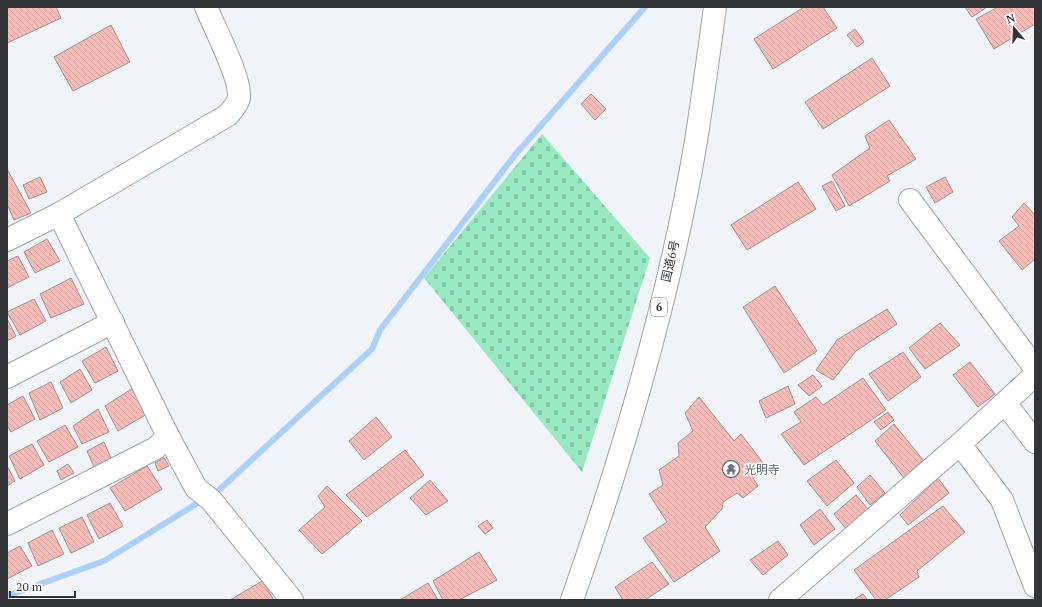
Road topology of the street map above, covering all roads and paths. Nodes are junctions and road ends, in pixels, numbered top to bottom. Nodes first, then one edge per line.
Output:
1 (206, 7) edge
2 (715, 7) edge
3 (910, 200) dead end
4 (59, 214) junction
5 (7, 240) edge
6 (113, 322) junction
7 (1035, 368) edge
8 (1035, 375) edge
9 (7, 377) edge
10 (1004, 403) junction
11 (168, 436) junction
12 (1035, 442) edge
13 (960, 444) junction
14 (7, 524) edge
15 (1035, 586) edge
16 (292, 600) edge
17 (572, 600) edge
18 (780, 600) edge

1 - 4 main road
2 - 17 main road, 国道6号 / 6
3 - 7 main road
4 - 5 main road
4 - 6 main road
6 - 9 main road
6 - 11 main road
8 - 10 main road
10 - 12 main road
10 - 13 main road
11 - 14 main road
11 - 16 main road
13 - 15 main road
13 - 18 main road

